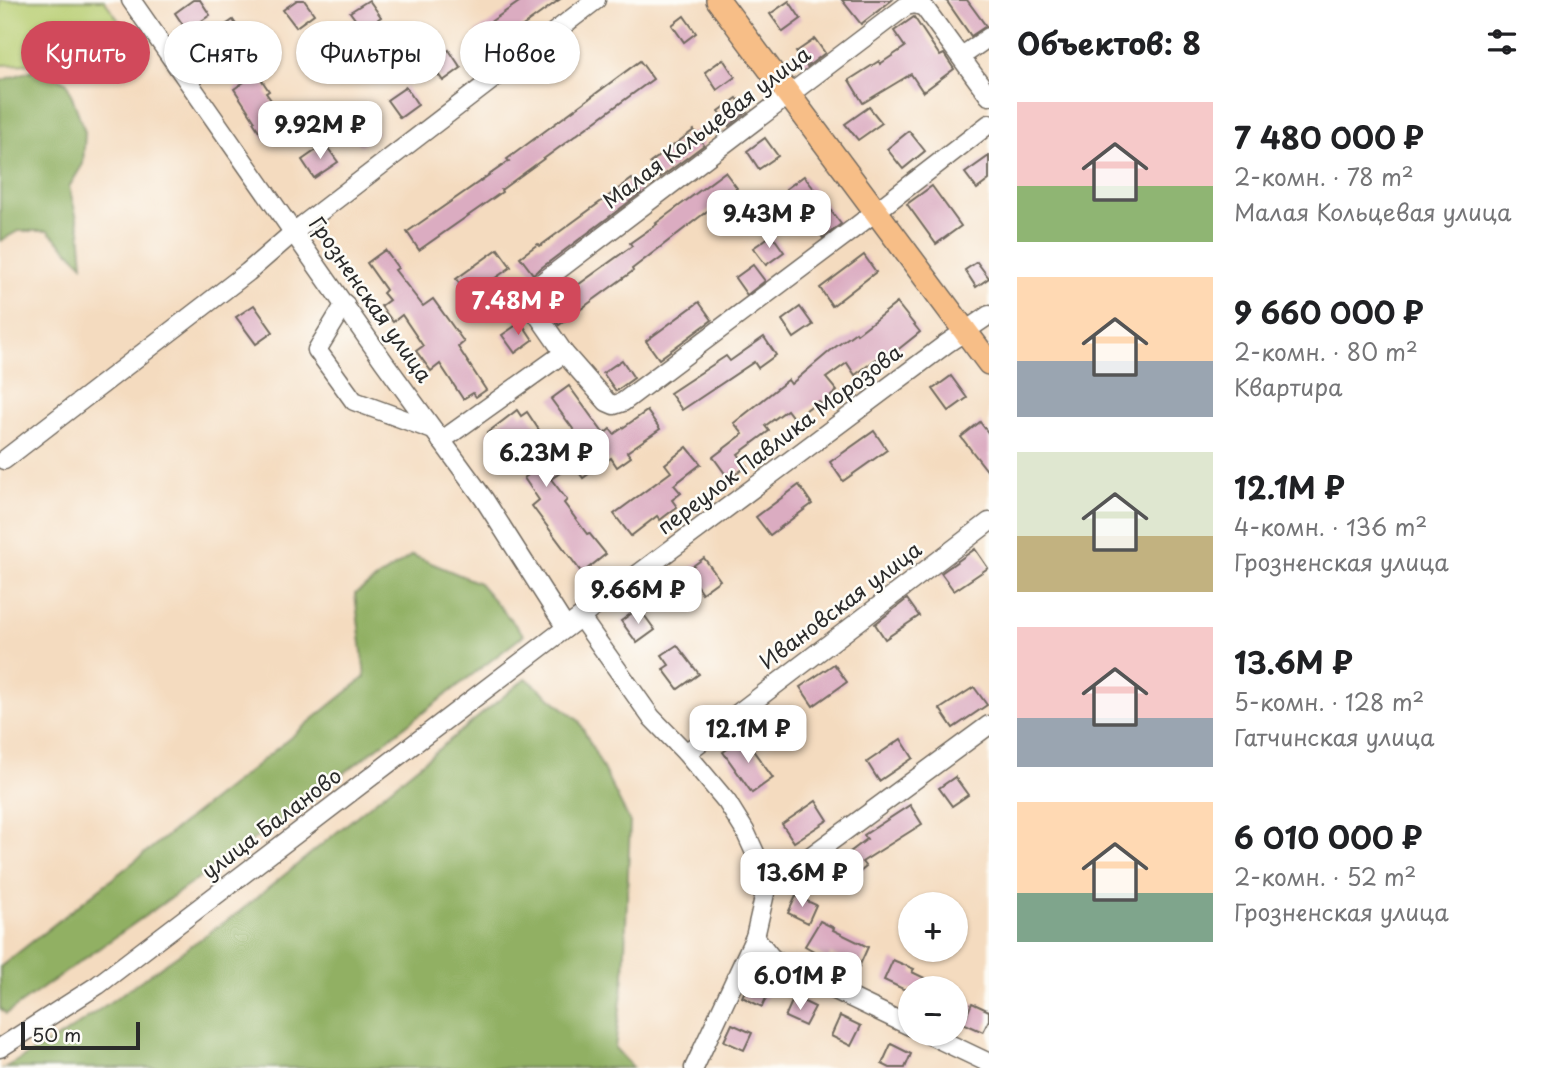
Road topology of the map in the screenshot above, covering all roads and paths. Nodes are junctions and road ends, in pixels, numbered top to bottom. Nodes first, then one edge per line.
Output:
1 (131, 0) edge
2 (596, 0) edge
3 (718, 0) edge
4 (989, 37) edge
5 (961, 56) junction
6 (788, 95) junction
7 (989, 96) edge
8 (989, 124) edge
9 (875, 212) junction
10 (295, 231) junction
11 (345, 304) junction
12 (989, 315) edge
13 (966, 332) junction
14 (564, 353) junction
15 (989, 363) edge
16 (437, 436) junction
17 (4, 460) dead end
18 (989, 522) edge
19 (574, 623) junction
20 (989, 725) edge
21 (686, 752) junction
22 (766, 890) junction
23 (755, 937) junction
24 (898, 1020) edge
25 (953, 1046) edge
26 (0, 1048) edge
27 (989, 1063) edge
28 (694, 1068) edge

1 - 10 street, Грозненская улица
2 - 10 street
3 - 6 main road
4 - 5 street
5 - 6 street, Малая Кольцевая улица
5 - 7 street, Малая Кольцевая улица
6 - 9 main road
6 - 14 street, Малая Кольцевая улица
8 - 9 street, Малая Кольцевая улица
9 - 13 main road
9 - 14 street, Малая Кольцевая улица
10 - 11 street, Грозненская улица
10 - 17 street
11 - 16 street, Грозненская улица
11 - 16 street
12 - 13 street, переулок Павлика Морозова
13 - 15 main road
13 - 19 street, переулок Павлика Морозова
14 - 16 street
16 - 19 street, Грозненская улица
18 - 21 street, Ивановская улица
19 - 21 street, Грозненская улица
19 - 26 street, улица Баланово
20 - 22 street
21 - 22 street, Грозненская улица
22 - 23 street, Грозненская улица
23 - 24 street
23 - 28 street, Грозненская улица
25 - 27 street

